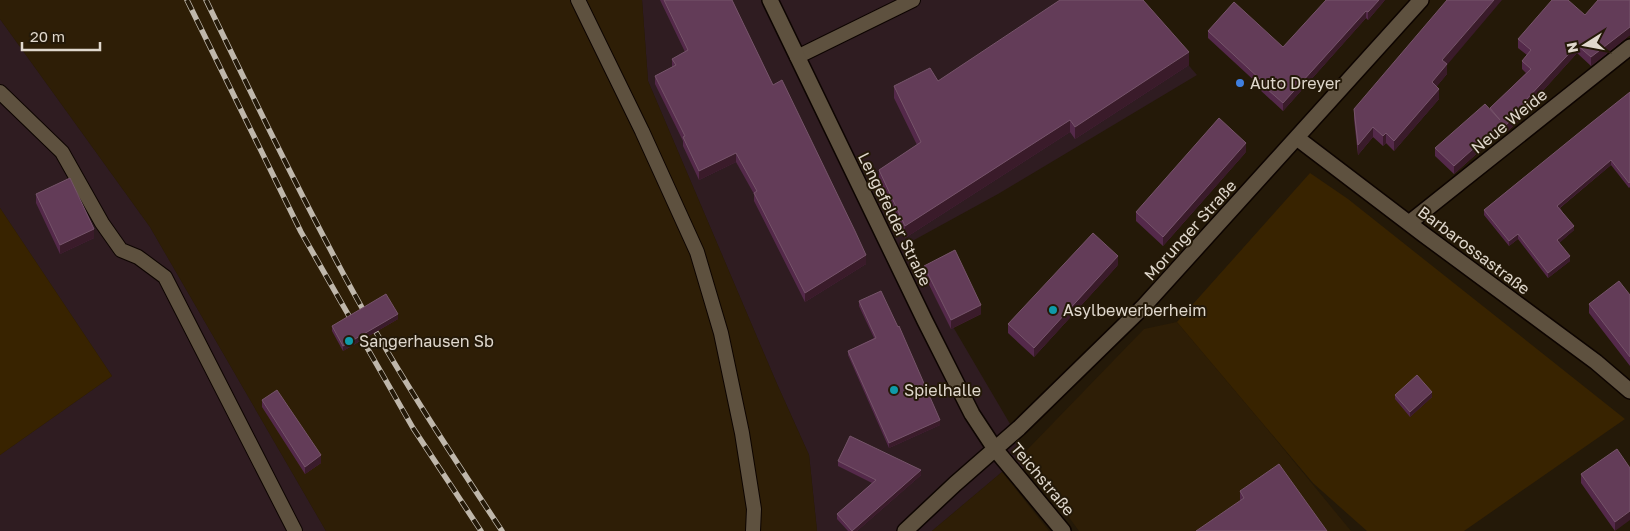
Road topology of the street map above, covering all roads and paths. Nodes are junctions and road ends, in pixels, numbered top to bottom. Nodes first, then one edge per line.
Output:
1 (578, 0) edge
2 (770, 0) edge
3 (913, 0) edge
4 (1421, 0) edge
5 (1630, 47) edge
6 (797, 57) junction
7 (0, 92) edge
8 (1297, 138) junction
9 (1409, 223) junction
10 (1630, 390) edge
11 (995, 449) junction
12 (295, 531) edge
13 (753, 531) edge
14 (905, 531) edge
15 (1063, 531) edge

1 - 13 lane
2 - 6 street, Lengefelder Straße
3 - 6 lane
4 - 8 street, Morunger Straße
5 - 9 street, Neue Weide
6 - 11 street, Lengefelder Straße
7 - 12 lane
8 - 9 street, Barbarossastraße
8 - 11 street, Morunger Straße
9 - 10 street, Barbarossastraße
11 - 14 street, Morunger Straße
11 - 15 street, Teichstraße

